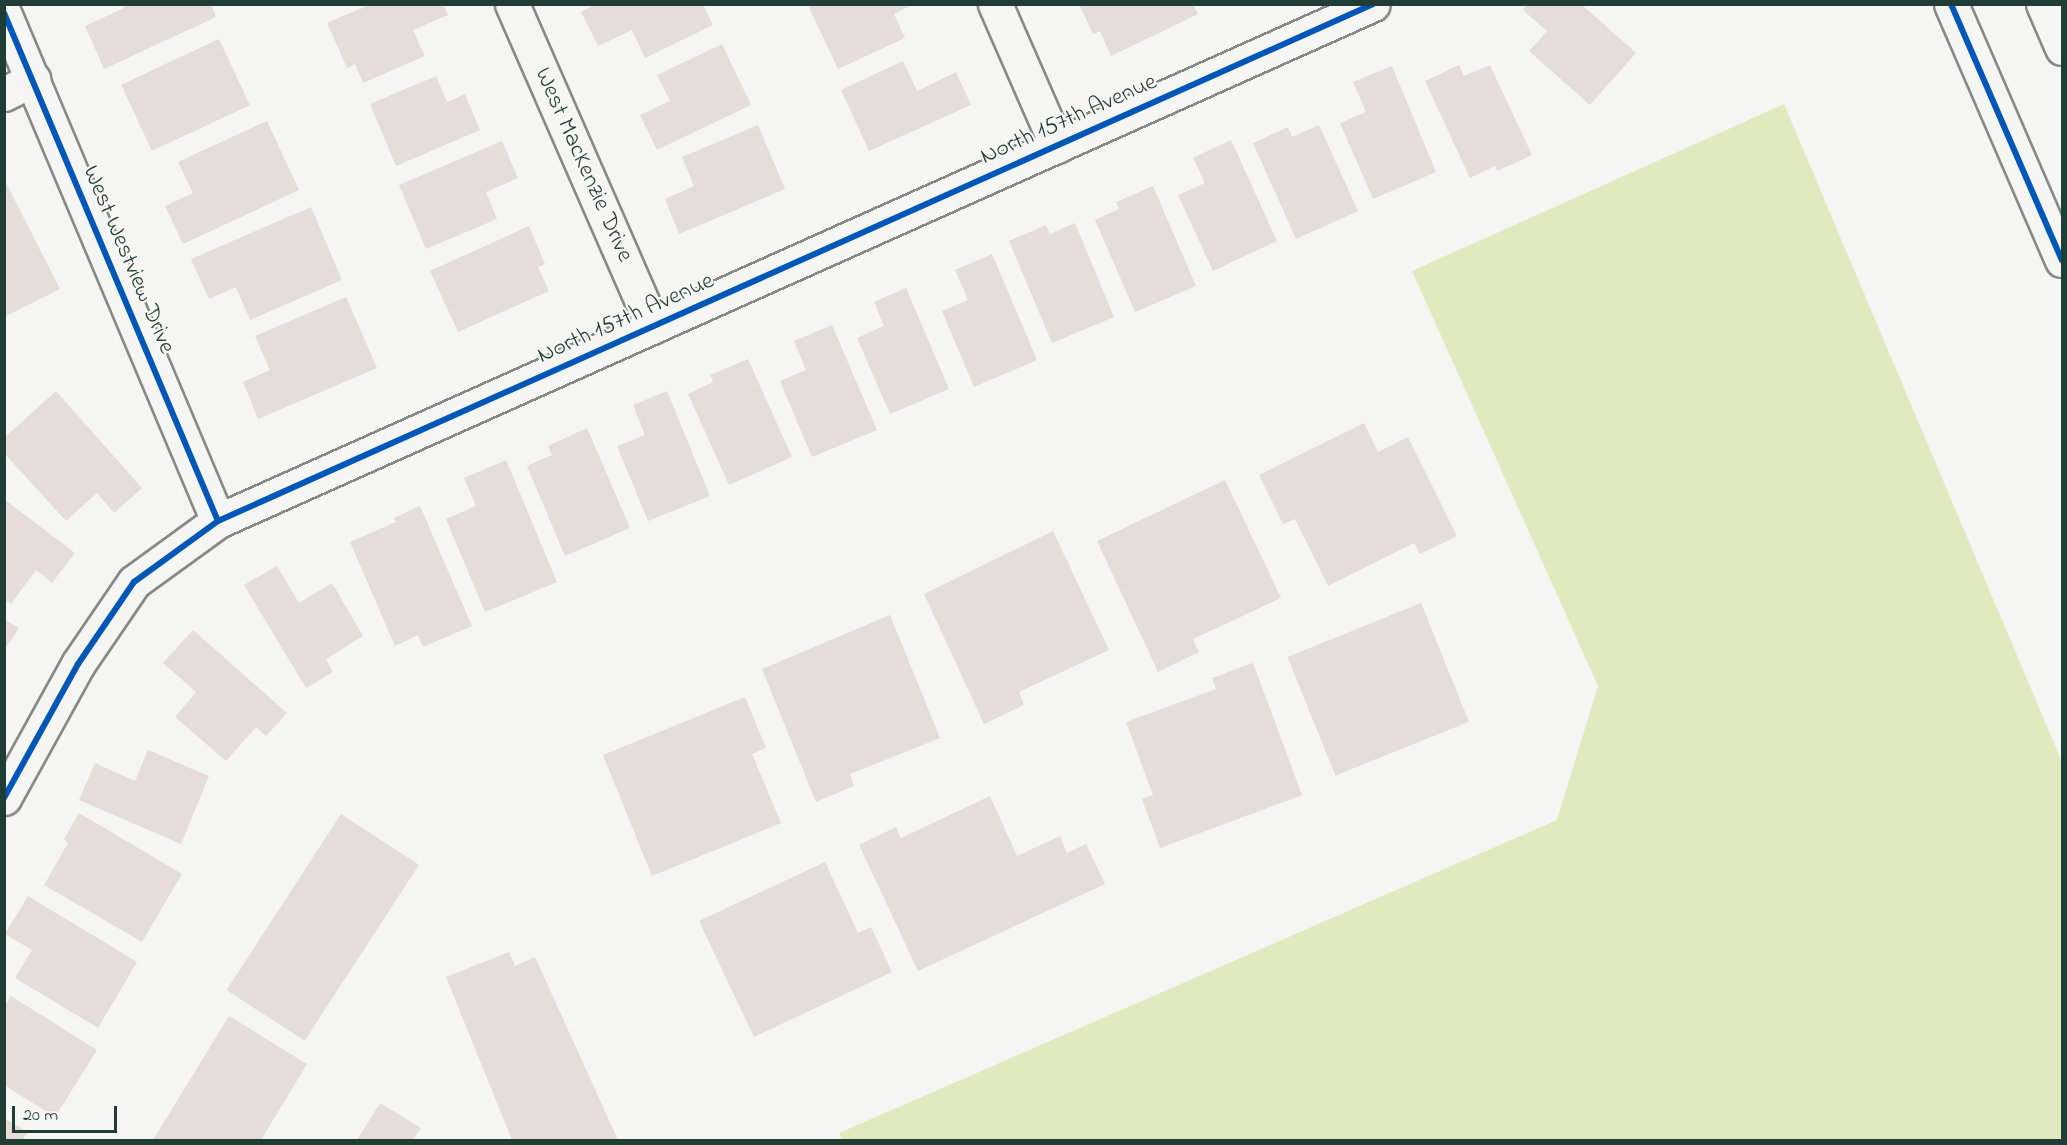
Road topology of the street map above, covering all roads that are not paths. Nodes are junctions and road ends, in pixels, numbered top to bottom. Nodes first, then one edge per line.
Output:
1 (512, 4) edge
2 (995, 4) edge
3 (1373, 4) edge
4 (1951, 4) edge
5 (2043, 4) edge
6 (4, 13) edge
7 (2062, 48) edge
8 (33, 79) junction
9 (4, 94) edge
10 (1057, 146) junction
11 (2062, 260) edge
12 (653, 326) junction
13 (218, 521) junction
14 (4, 798) edge

1 - 12 street, West MacKenzie Drive
2 - 10 street
3 - 10 street, North 157th Avenue
4 - 11 street
5 - 7 street
6 - 8 street, West Westview Drive
8 - 9 street
8 - 13 street, West Westview Drive
10 - 12 street, North 157th Avenue
12 - 13 street, North 157th Avenue
13 - 14 street, North 157th Avenue

